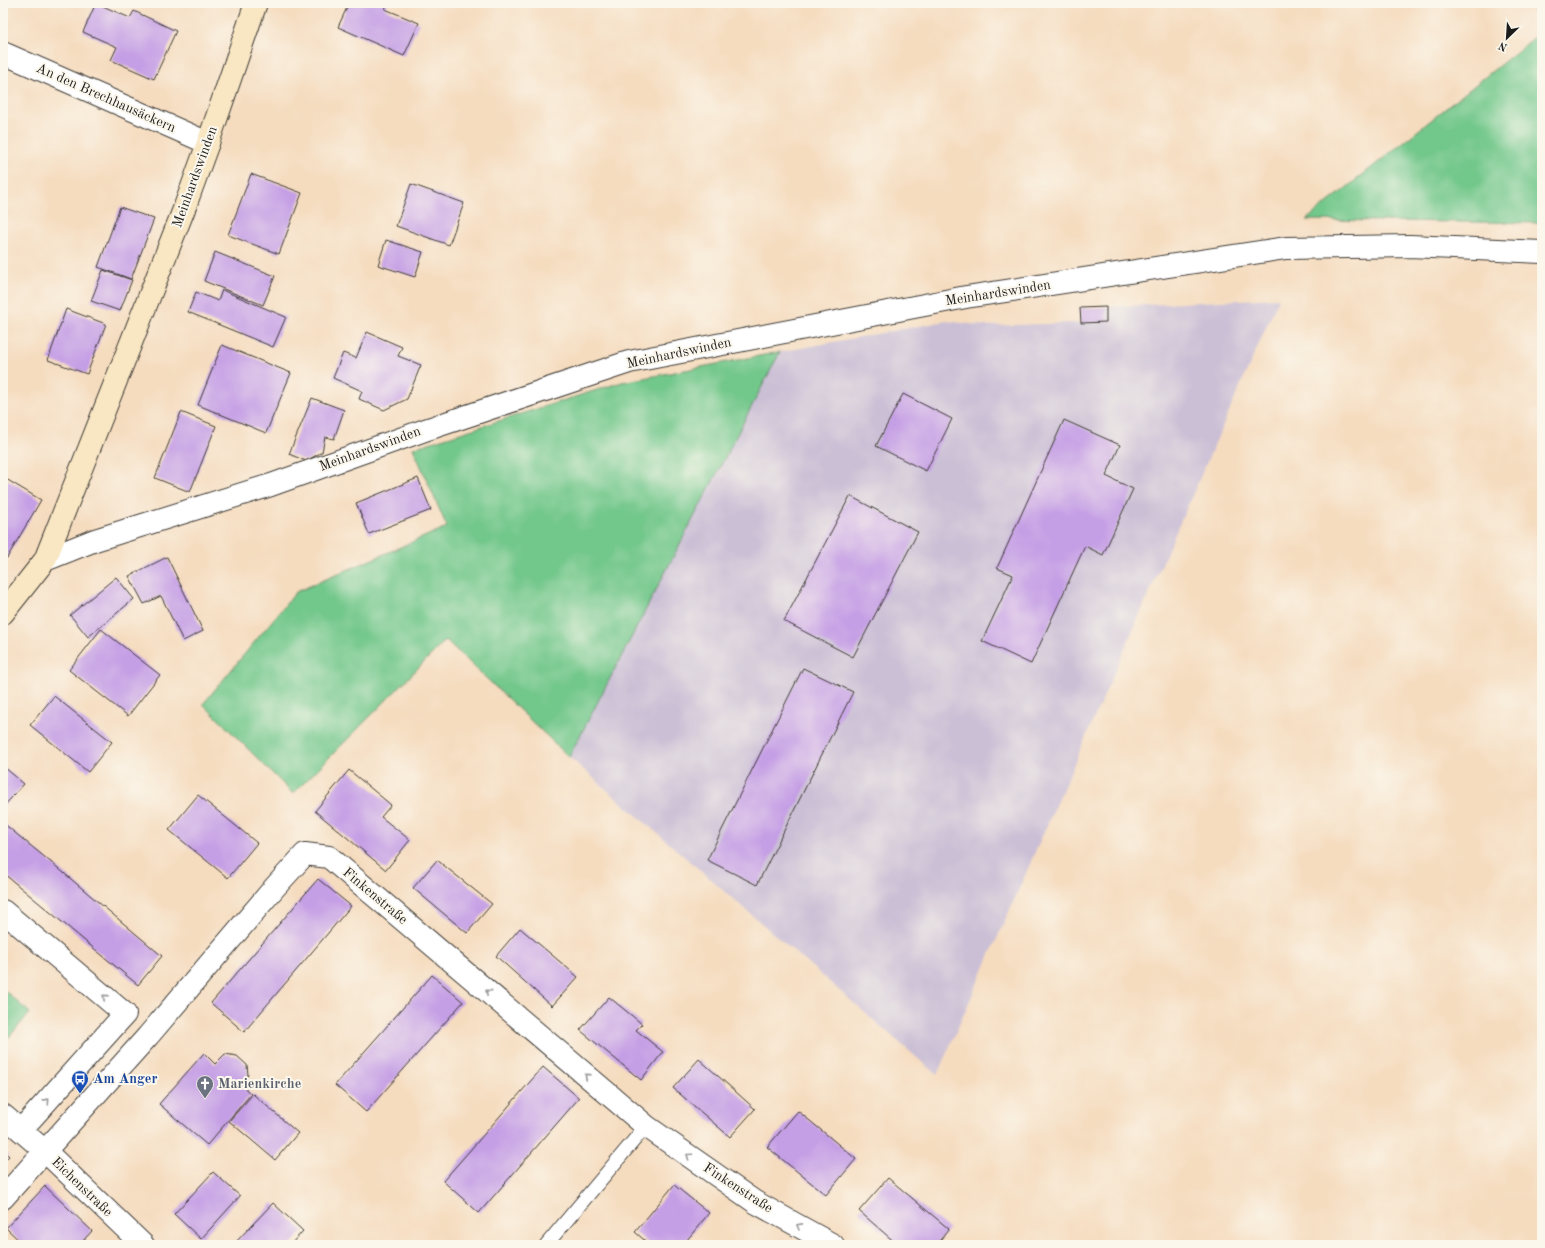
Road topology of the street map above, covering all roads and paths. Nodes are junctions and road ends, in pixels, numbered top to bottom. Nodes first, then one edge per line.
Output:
1 (256, 3) edge
2 (1538, 3) edge
3 (1542, 18) edge
4 (3, 53) edge
5 (208, 143) junction
6 (1542, 252) edge
7 (45, 560) junction
8 (3, 613) edge
9 (3, 911) edge
10 (125, 1014) junction
11 (148, 1036) junction
12 (3, 1115) edge
13 (646, 1126) junction
14 (21, 1130) junction
15 (45, 1151) junction
16 (3, 1198) edge
17 (143, 1245) edge
18 (546, 1245) edge
19 (833, 1245) edge

1 - 5 street, Meinhardswinden
2 - 3 path
4 - 5 street, An den Brechhausäckern
5 - 7 street, Meinhardswinden
6 - 7 street, Meinhardswinden
7 - 8 street
10 -> 9 street
10 - 11 street
14 -> 10 street
13 -> 11 street, Finkenstraße
11 - 15 street
12 - 14 street
13 - 18 lane
19 -> 13 street, Finkenstraße
14 - 15 street, Eichenstraße
15 - 16 street
15 - 17 street, Eichenstraße

